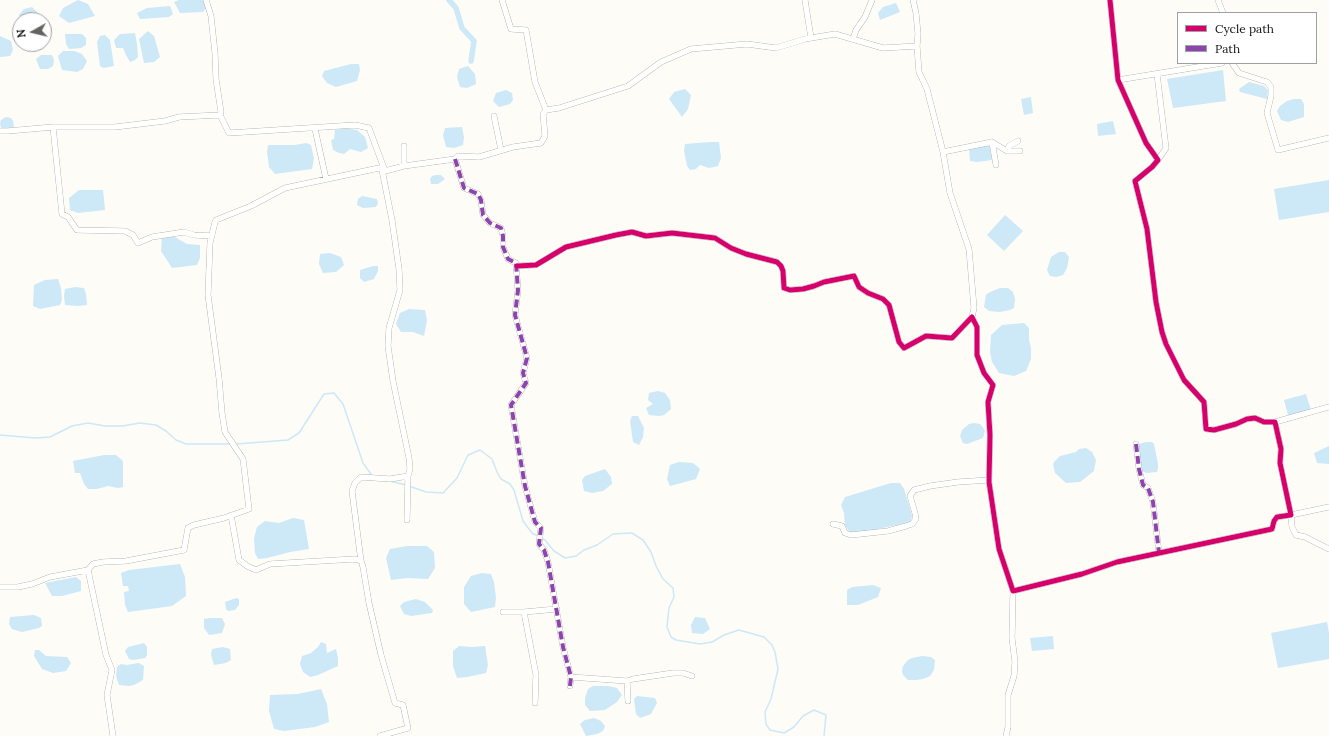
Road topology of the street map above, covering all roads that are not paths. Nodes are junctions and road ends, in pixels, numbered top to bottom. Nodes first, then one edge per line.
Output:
1 (206, 0) edge
2 (502, 0) edge
3 (805, 0) edge
4 (872, 0) edge
5 (913, 0) edge
6 (1110, 0) edge
7 (1218, 0) edge
8 (1222, 12) edge
9 (811, 38) junction
10 (853, 39) junction
11 (917, 46) junction
12 (1216, 64) edge
13 (1233, 64) edge
14 (1157, 74) junction
15 (1118, 80) junction
16 (546, 110) junction
17 (220, 115) junction
18 (494, 116) dead end
19 (53, 127) junction
20 (315, 129) junction
21 (0, 131) edge
22 (1329, 138) edge
23 (1018, 141) dead end
24 (992, 142) junction
25 (404, 146) dead end
26 (501, 150) junction
27 (1007, 151) junction
28 (1020, 151) dead end
29 (943, 152) junction
30 (455, 159) junction
31 (1158, 160) junction
32 (996, 165) dead end
33 (404, 166) junction
34 (384, 171) junction
35 (326, 179) junction
36 (212, 236) junction
37 (517, 266) junction
38 (972, 317) junction
39 (1329, 407) edge
40 (1275, 422) junction
41 (1136, 444) dead end
42 (408, 476) junction
43 (989, 480) junction
44 (1329, 508) edge
45 (232, 515) junction
46 (1291, 515) junction
47 (407, 520) dead end
48 (833, 524) dead end
49 (1329, 549) edge
50 (1159, 553) junction
51 (361, 561) junction
52 (88, 570) junction
53 (0, 587) edge
54 (1013, 591) junction
55 (557, 609) junction
56 (503, 612) dead end
57 (524, 612) junction
58 (692, 676) dead end
59 (571, 677) junction
60 (627, 681) junction
61 (570, 686) dead end
62 (628, 701) dead end
63 (535, 703) dead end
64 (114, 736) edge
65 (380, 736) edge
66 (1006, 736) edge

1 - 17 street
2 - 16 street
3 - 9 street
4 - 10 street
5 - 11 street
6 - 15 street
7 - 8 street
9 - 10 street
9 - 16 street
10 - 11 street
11 - 29 street
12 - 14 street
13 - 22 street
14 - 15 street
14 - 31 street
15 - 31 street
16 - 26 street
17 - 19 street
17 - 20 street
18 - 26 street
19 - 21 street
19 - 36 street
20 - 34 street
20 - 35 street
23 - 27 street
24 - 27 street
24 - 29 street
24 - 32 street
25 - 33 street
26 - 30 street
27 - 28 street
29 - 38 street
30 - 33 street
30 - 37 street
31 - 40 street
33 - 34 street
34 - 35 street
34 - 42 street
35 - 36 street
36 - 45 street
37 - 38 street
37 - 55 street
38 - 43 street
39 - 40 street
40 - 46 street
41 - 50 street
42 - 47 street
42 - 51 street
43 - 48 street
43 - 54 street
44 - 46 street
45 - 51 street
45 - 52 street
46 - 49 street
46 - 50 street
50 - 54 street
51 - 65 street
52 - 53 street
52 - 64 street
54 - 66 street
55 - 57 street
55 - 59 street
56 - 57 street
57 - 63 street
58 - 60 street
59 - 60 street
59 - 61 street
60 - 62 street

